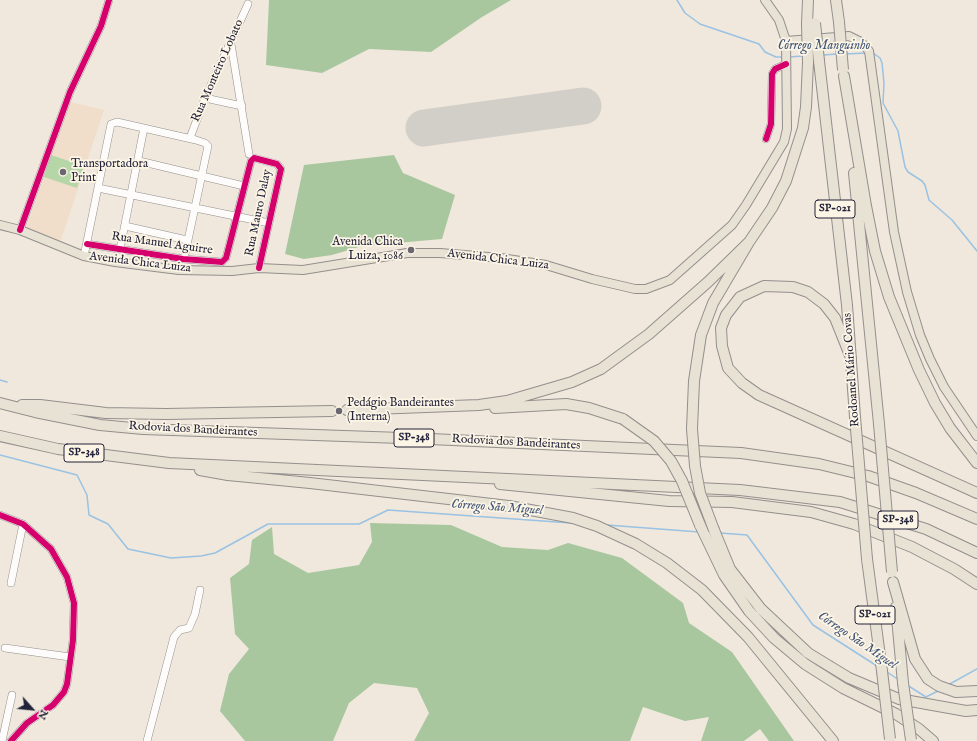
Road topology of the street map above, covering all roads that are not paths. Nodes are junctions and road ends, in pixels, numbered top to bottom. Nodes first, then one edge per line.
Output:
1 (110, 0) edge
2 (765, 0) edge
3 (808, 0) edge
4 (813, 0) edge
5 (836, 0) edge
6 (248, 4) dead end
7 (811, 23) junction
8 (786, 41) junction
9 (231, 44) junction
10 (786, 64) junction
11 (843, 73) junction
12 (205, 98) junction
13 (242, 106) junction
14 (144, 128) junction
15 (190, 138) junction
16 (766, 139) dead end
17 (249, 154) dead end
18 (139, 161) junction
19 (201, 176) junction
20 (244, 186) junction
21 (98, 188) junction
22 (132, 194) junction
23 (195, 209) junction
24 (236, 217) junction
25 (269, 224) junction
26 (0, 225) edge
27 (125, 226) junction
28 (20, 230) junction
29 (187, 240) junction
30 (749, 242) junction
31 (87, 244) junction
32 (120, 249) junction
33 (84, 256) junction
34 (184, 259) junction
35 (259, 268) junction
36 (851, 358) junction
37 (5, 404) edge
38 (479, 405) junction
39 (347, 410) dead end
40 (332, 411) dead end
41 (0, 436) edge
42 (977, 436) edge
43 (169, 463) junction
44 (977, 463) edge
45 (428, 474) junction
46 (977, 493) edge
47 (0, 515) edge
48 (977, 519) edge
49 (23, 524) junction
50 (977, 553) edge
51 (893, 577) junction
52 (11, 583) dead end
53 (977, 584) edge
54 (200, 590) dead end
55 (6, 648) dead end
56 (70, 657) junction
57 (977, 691) edge
58 (12, 695) dead end
59 (977, 710) edge
60 (890, 740) edge
61 (911, 740) edge
62 (2, 741) edge
63 (11, 741) edge
64 (147, 741) edge
65 (833, 741) edge
66 (933, 741) edge

1 - 28 street
2 - 8 main road, Avenida Chica Luiza
3 - 7 highway
4 - 7 highway, Rodoanel Mário Covas / SP-021
5 - 11 highway, Rodoanel Mário Covas / SP-021, bridge
6 - 9 street, Rua Monteiro Lobato
7 - 30 highway, bridge
7 - 36 highway, Rodoanel Mário Covas / SP-021, bridge
8 - 10 main road, Avenida Chica Luiza
8 - 42 main road
9 - 12 street, Rua Monteiro Lobato
9 - 13 street
10 - 16 street
10 - 35 main road, Avenida Chica Luiza
11 - 44 highway
11 - 51 highway, Rodoanel Mário Covas / SP-021, bridge
12 - 13 street
12 - 15 street, Rua Monteiro Lobato
13 - 17 street
14 - 15 street
14 - 18 street
14 - 21 street
15 - 19 street
18 - 19 street
18 - 22 street
19 - 20 street
19 - 23 street
20 - 24 street
20 - 25 street, Rua Mauro Dalay
21 - 22 street
21 - 31 street
22 - 23 street
22 - 27 street
23 - 24 street
23 - 29 street
24 - 25 street
24 - 34 street, Rua Manuel Aguirre
25 - 35 street, Rua Mauro Dalay
26 - 28 main road, Avenida Chica Luiza
27 - 29 street
27 - 32 street
28 - 33 main road, Avenida Chica Luiza
29 - 34 street
30 - 38 highway
30 - 59 highway, bridge
31 - 32 street, Rua Manuel Aguirre
31 - 33 street
32 - 34 street, Rua Manuel Aguirre
33 - 35 main road, Avenida Chica Luiza
36 - 46 highway
36 - 60 highway, Rodoanel Mário Covas / SP-021, bridge
37 - 40 highway
37 - 48 highway, Rodovia dos Bandeirantes / SP-348
38 - 39 highway
38 - 66 highway, bridge
41 - 43 highway, SP-348
43 - 45 highway, SP-348
43 - 65 highway
45 - 50 highway, SP-348
45 - 53 highway
47 - 49 street
49 - 52 street
49 - 56 street
51 - 57 highway
51 - 61 highway, Rodoanel Mário Covas / SP-021, bridge
54 - 64 street
55 - 56 street
56 - 63 street
58 - 62 street

